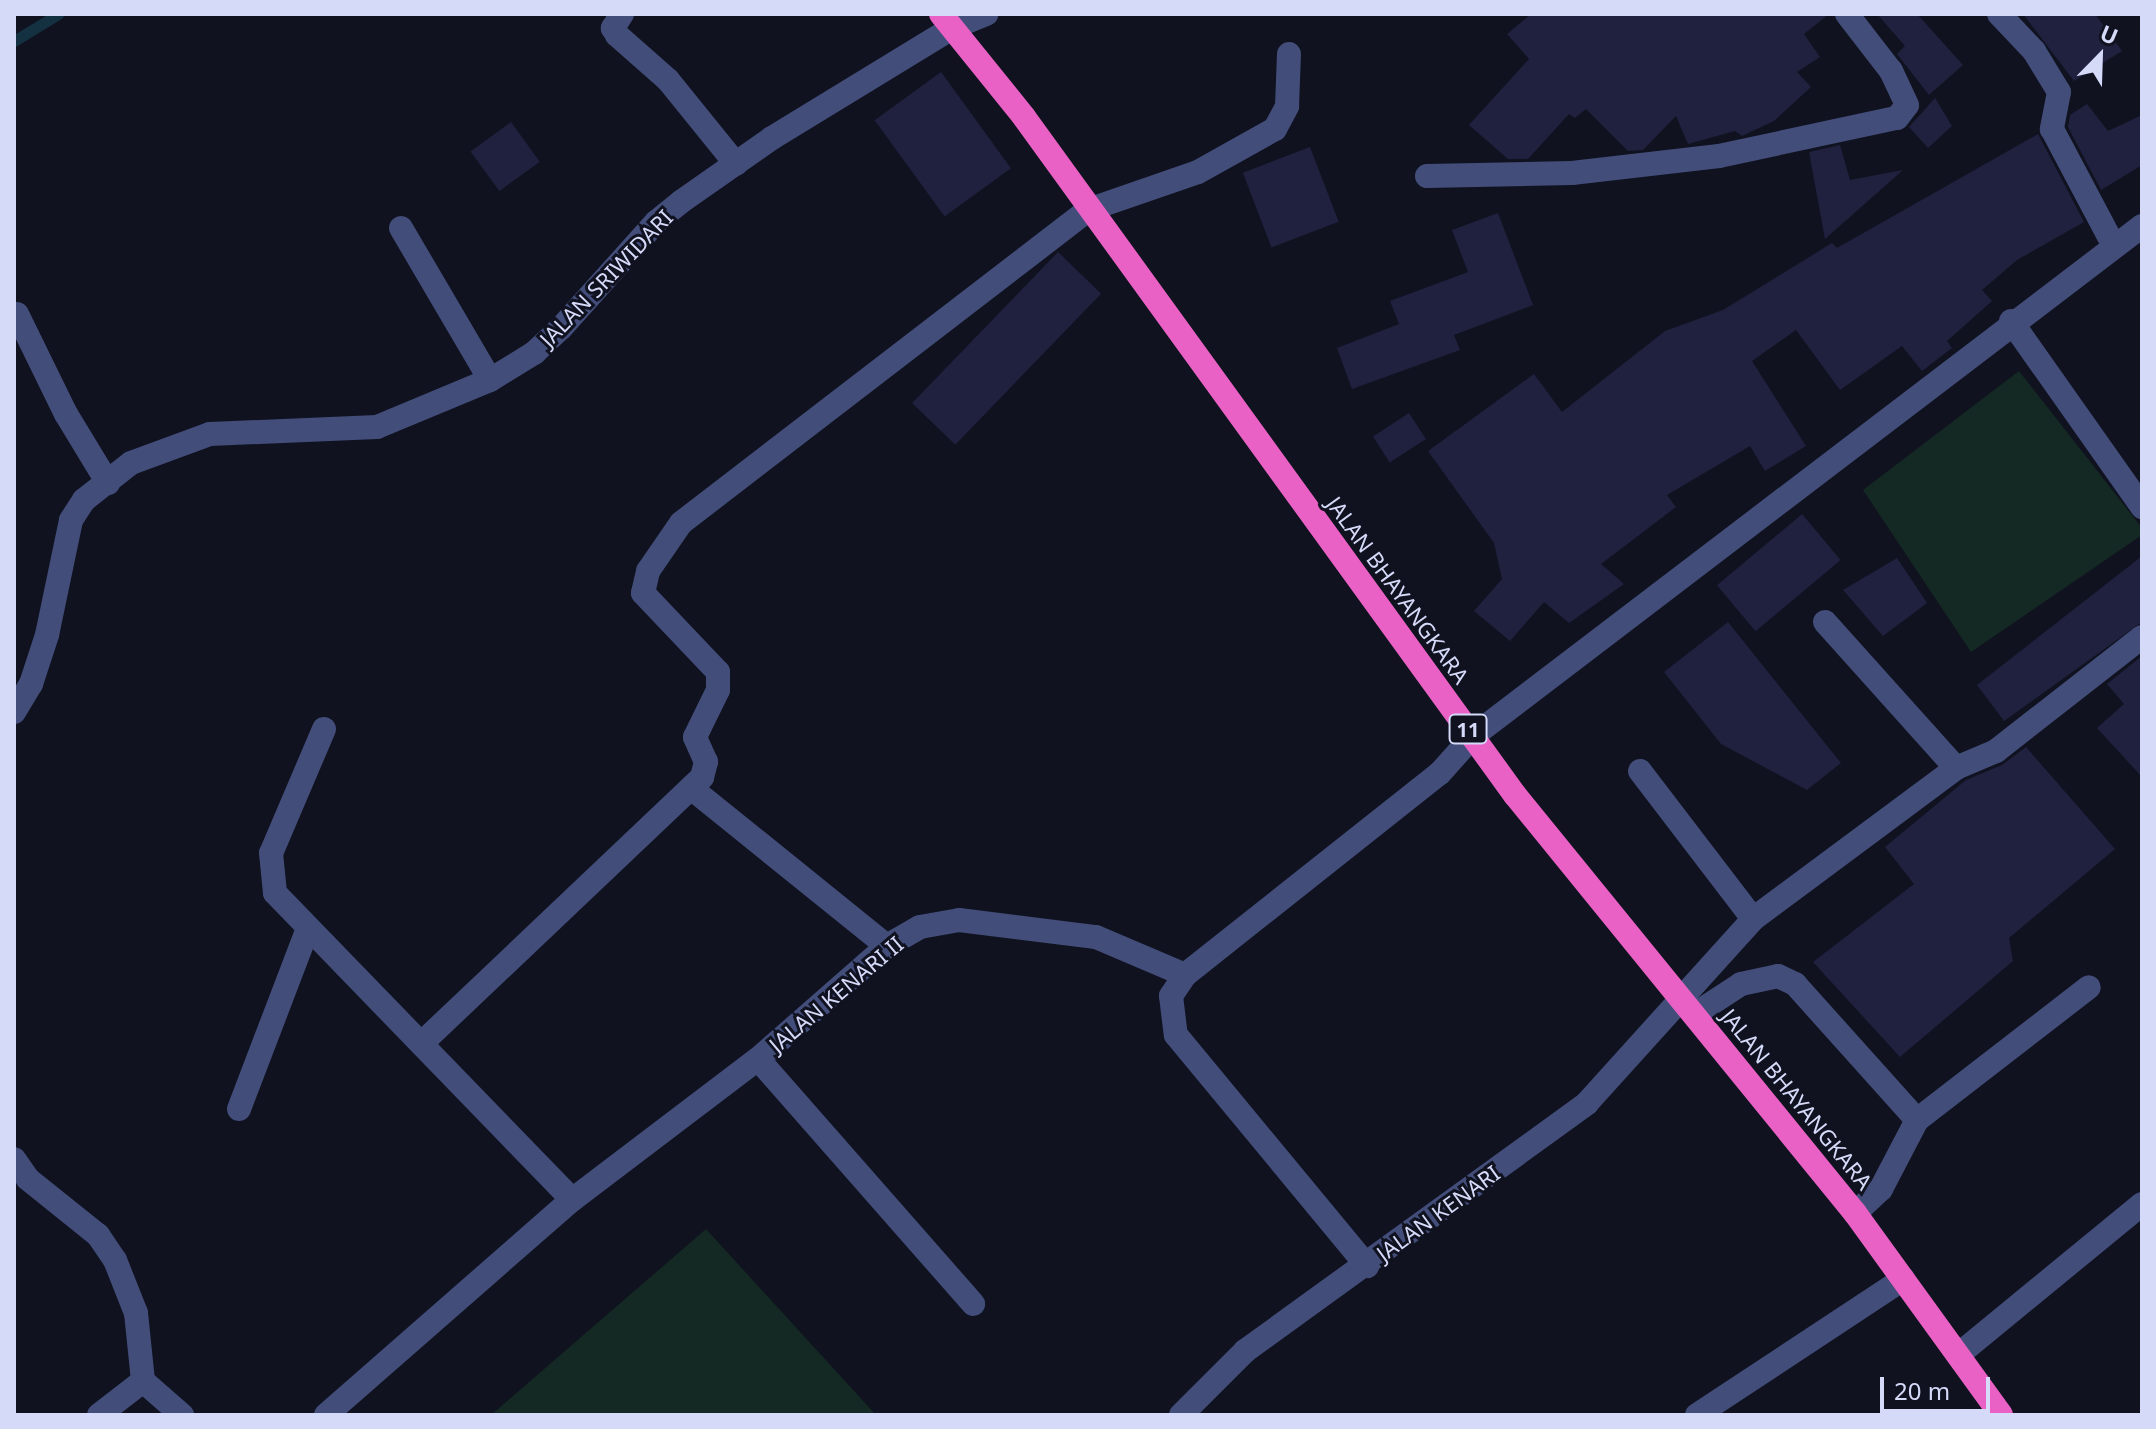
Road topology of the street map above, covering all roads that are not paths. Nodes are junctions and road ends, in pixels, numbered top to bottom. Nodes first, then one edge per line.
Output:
1 (622, 14) edge
2 (986, 14) edge
3 (1847, 14) edge
4 (1999, 14) edge
5 (948, 21) edge
6 (1289, 54) dead end
7 (736, 164) junction
8 (1427, 176) dead end
9 (1088, 210) junction
10 (2142, 226) edge
11 (401, 228) dead end
12 (2114, 246) junction
13 (17, 314) dead end
14 (2011, 321) junction
15 (490, 380) junction
16 (108, 483) junction
17 (2142, 507) edge
18 (1825, 622) dead end
19 (2142, 637) edge
20 (14, 712) edge
21 (324, 729) dead end
22 (1473, 736) junction
23 (1956, 768) junction
24 (1640, 771) dead end
25 (691, 788) junction
26 (1753, 919) junction
27 (308, 928) junction
28 (887, 946) junction
29 (1185, 975) junction
30 (2089, 987) dead end
31 (1688, 1004) junction
32 (423, 1042) junction
33 (758, 1059) junction
34 (239, 1109) dead end
35 (1917, 1120) junction
36 (19, 1174) edge
37 (572, 1200) junction
38 (2142, 1204) edge
39 (1855, 1213) junction
40 (1367, 1266) junction
41 (1903, 1279) junction
42 (973, 1304) dead end
43 (1958, 1355) junction
44 (143, 1381) junction
45 (99, 1415) edge
46 (182, 1415) edge
47 (326, 1415) edge
48 (1181, 1415) edge
49 (1697, 1415) edge
50 (2001, 1415) edge

1 - 7 street
2 - 5 street, JALAN SRIWIDARI
3 - 8 street
4 - 12 street
5 - 7 street, JALAN SRIWIDARI
5 - 9 highway, JALAN BHAYANGKARA / 11
6 - 9 street
7 - 15 street, JALAN SRIWIDARI
9 - 22 highway, JALAN BHAYANGKARA / 11
9 - 25 street
10 - 12 street
11 - 15 street
12 - 14 street
13 - 16 street
14 - 17 street
14 - 22 street
15 - 16 street, JALAN SRIWIDARI
16 - 20 street, JALAN SRIWIDARI
18 - 23 street
19 - 23 street
21 - 27 street
22 - 29 street
22 - 31 highway, JALAN BHAYANGKARA / 11
23 - 26 street
24 - 26 street
25 - 28 street
25 - 32 street
26 - 31 street
27 - 32 street
27 - 34 street
28 - 29 street, JALAN KENARI II
28 - 33 street, JALAN KENARI II
29 - 40 street
30 - 35 street
31 - 35 street
31 - 39 highway, JALAN BHAYANGKARA / 11
31 - 40 street, JALAN KENARI
32 - 37 street
33 - 37 street, JALAN KENARI II
33 - 42 street
35 - 39 street
36 - 44 street
37 - 47 street, JALAN KENARI II
38 - 43 street
39 - 41 highway, JALAN BHAYANGKARA / 11
40 - 48 street, JALAN KENARI
41 - 43 highway, JALAN BHAYANGKARA / 11
41 - 49 street
43 - 50 highway, JALAN BHAYANGKARA / 11
44 - 45 street
44 - 46 street

